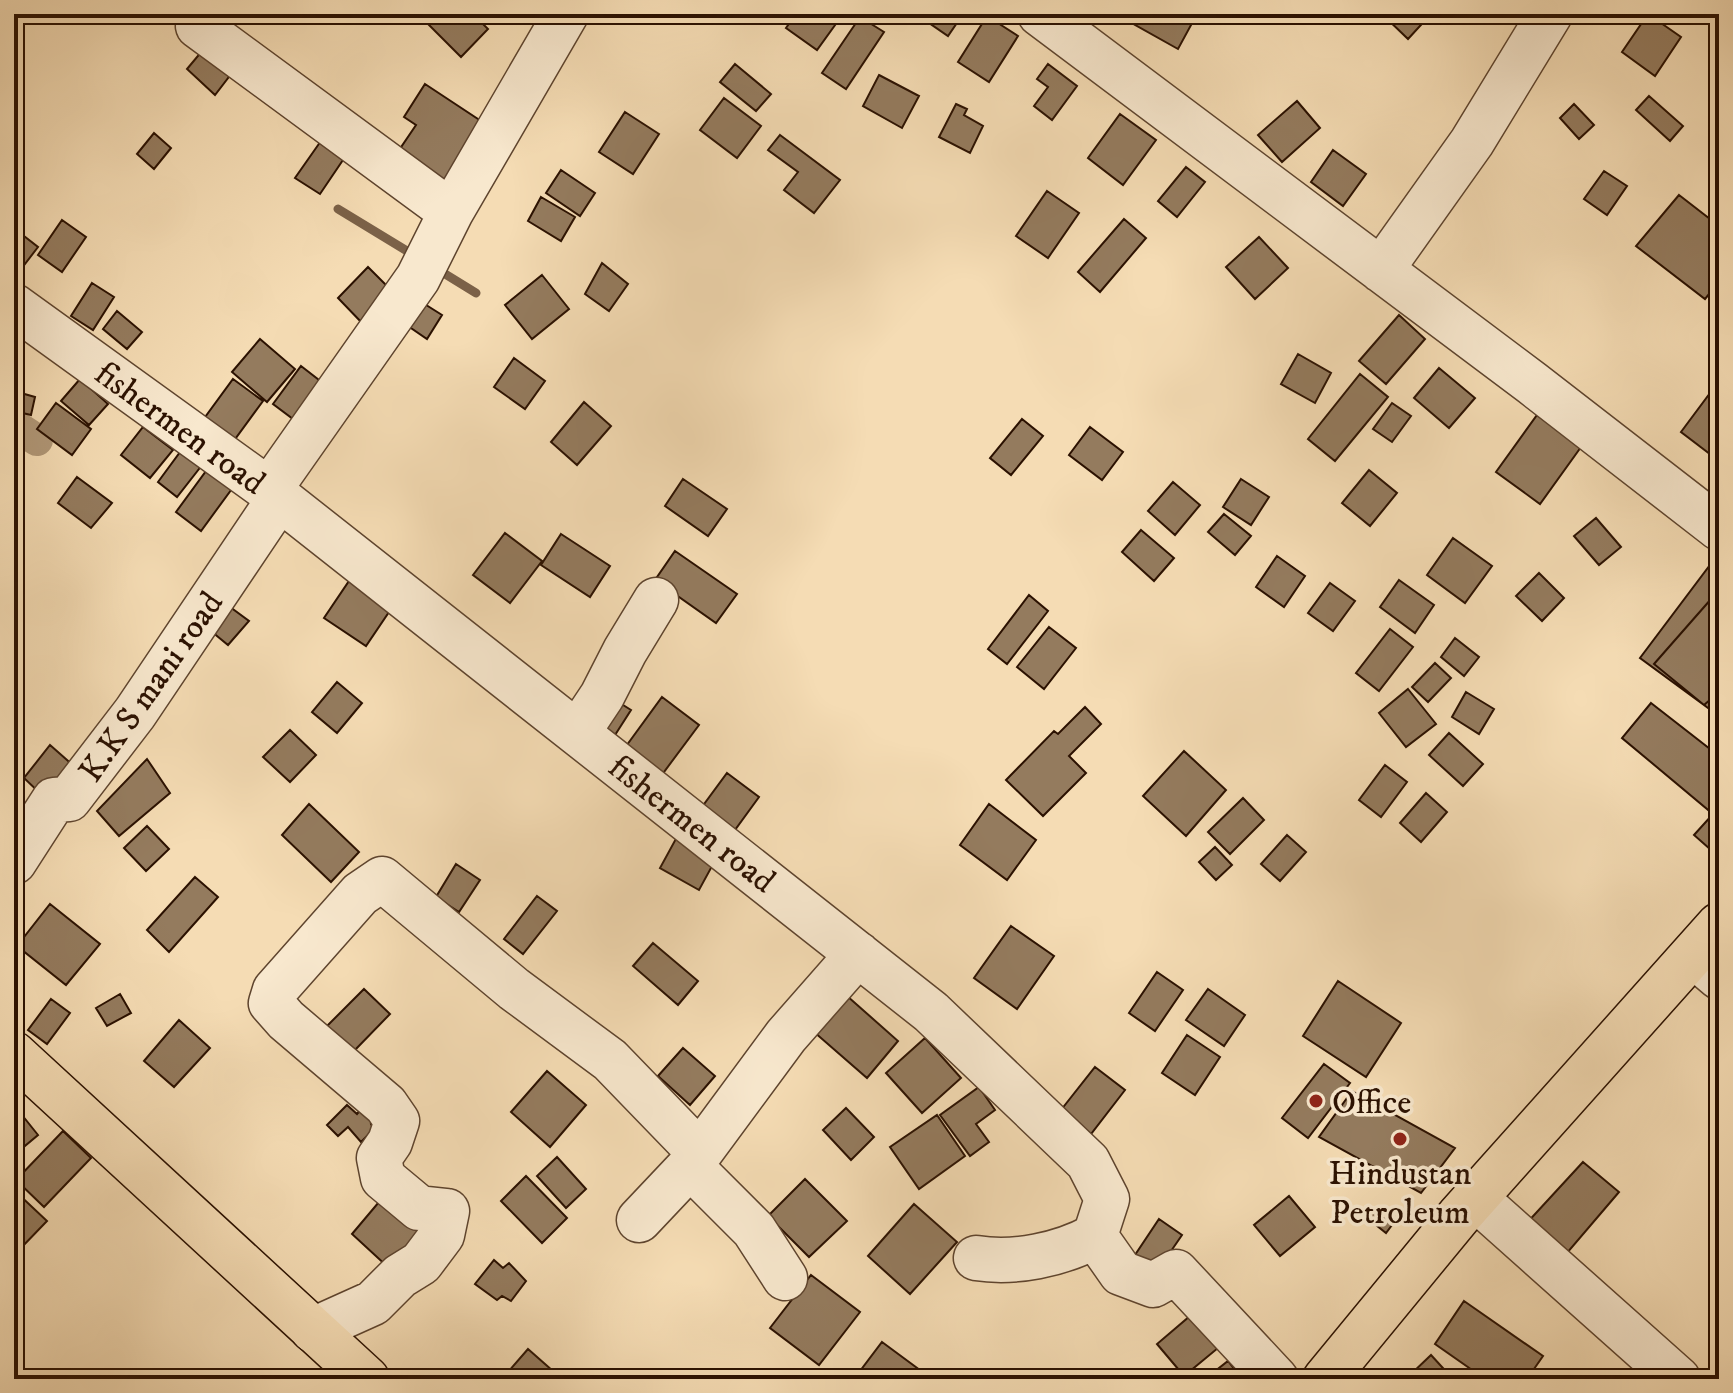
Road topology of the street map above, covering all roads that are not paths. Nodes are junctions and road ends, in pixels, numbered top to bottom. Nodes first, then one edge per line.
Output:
1 (566, 14) edge
2 (1040, 14) edge
3 (1550, 14) edge
4 (198, 26) dead end
5 (434, 246) junction
6 (1381, 270) junction
7 (14, 306) edge
8 (274, 494) junction
9 (1719, 528) edge
10 (656, 600) dead end
11 (578, 732) junction
12 (14, 862) edge
13 (1710, 952) edge
14 (858, 954) junction
15 (14, 1054) edge
16 (694, 1159) junction
17 (1475, 1198) junction
18 (639, 1220) dead end
19 (1095, 1236) junction
20 (976, 1258) dead end
21 (785, 1278) dead end
22 (313, 1330) junction
23 (367, 1379) edge
24 (1276, 1379) edge
25 (1325, 1379) edge
26 (1678, 1379) edge

1 - 5 street
2 - 6 street
3 - 6 street
4 - 5 street
5 - 8 street
6 - 9 street
7 - 8 street, fishermen road
8 - 11 street, fishermen road
8 - 12 street, K.K S mani road
10 - 11 street
11 - 14 street, fishermen road
13 - 17 main road
14 - 16 street
14 - 19 street, fishermen road
15 - 22 main road
16 - 18 street
16 - 21 street
16 - 22 street
17 - 25 main road
17 - 26 street
19 - 20 street
19 - 24 street
22 - 23 main road

